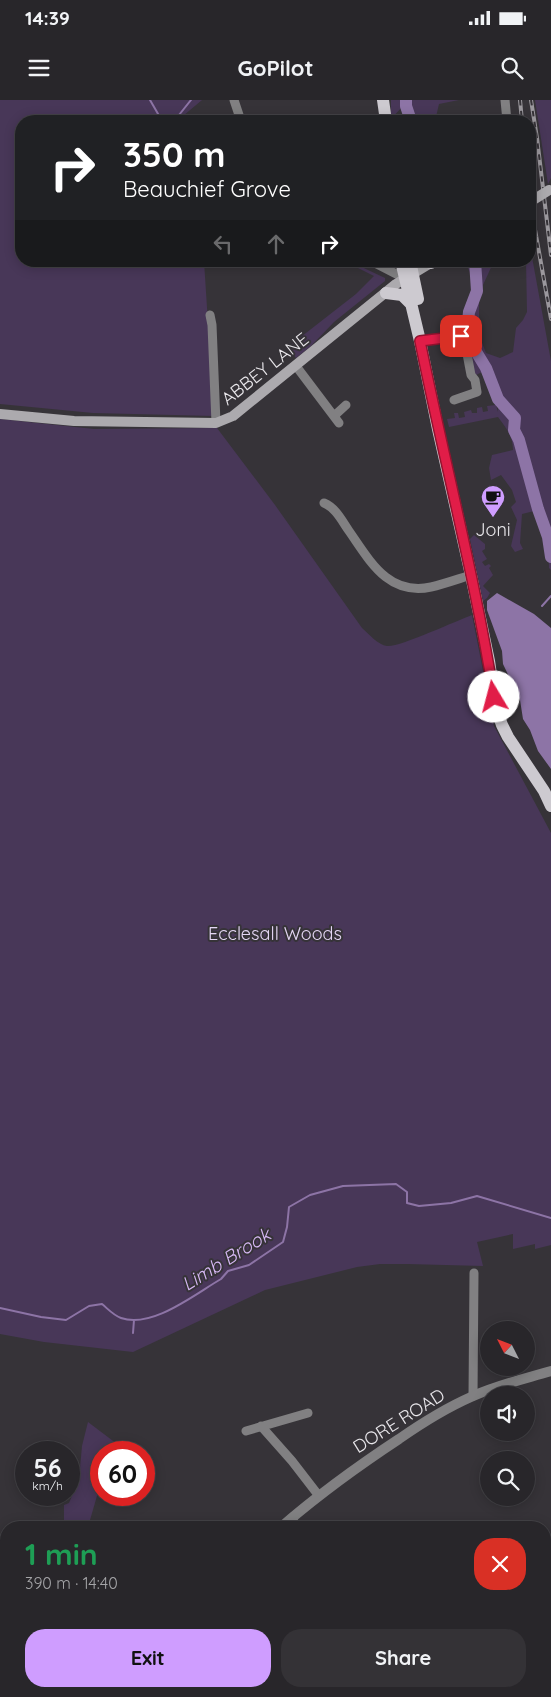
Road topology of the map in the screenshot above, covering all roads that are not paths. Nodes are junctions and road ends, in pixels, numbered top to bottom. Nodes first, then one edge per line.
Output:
1 (234, 100) edge
2 (374, 100) edge
3 (383, 100) edge
4 (505, 100) edge
5 (239, 115) edge
6 (377, 115) edge
7 (385, 115) edge
8 (506, 115) edge
9 (550, 190) edge
10 (536, 198) edge
11 (394, 267) edge
12 (409, 271) edge
13 (386, 293) junction
14 (412, 304) junction
15 (210, 315) dead end
16 (420, 341) junction
17 (296, 366) junction
18 (454, 400) dead end
19 (346, 405) dead end
20 (0, 414) edge
21 (216, 423) junction
22 (324, 503) dead end
23 (471, 575) junction
24 (551, 806) edge
25 (474, 1273) dead end
26 (551, 1371) edge
27 (473, 1396) junction
28 (308, 1413) dead end
29 (261, 1426) junction
30 (246, 1431) dead end
31 (319, 1496) junction
32 (292, 1518) junction
33 (288, 1521) edge
34 (294, 1521) edge

1 - 5 street
2 - 6 main road
3 - 7 main road
4 - 8 street
9 - 10 main road, bridge
11 - 12 street
12 - 13 main road, ABBEY LANE
12 - 14 main road
12 - 16 main road
13 - 14 main road
13 - 17 main road, ABBEY LANE
14 - 16 main road
15 - 21 street
16 - 18 street
16 - 23 main road
17 - 19 street
17 - 21 main road, ABBEY LANE
20 - 21 main road, ABBEY LANE
22 - 23 street
23 - 24 main road
25 - 27 street
26 - 27 street, DORE ROAD
27 - 31 street, DORE ROAD
28 - 29 street
29 - 30 street
29 - 31 street
31 - 32 street, DORE ROAD
32 - 33 street, DORE ROAD
32 - 34 street

